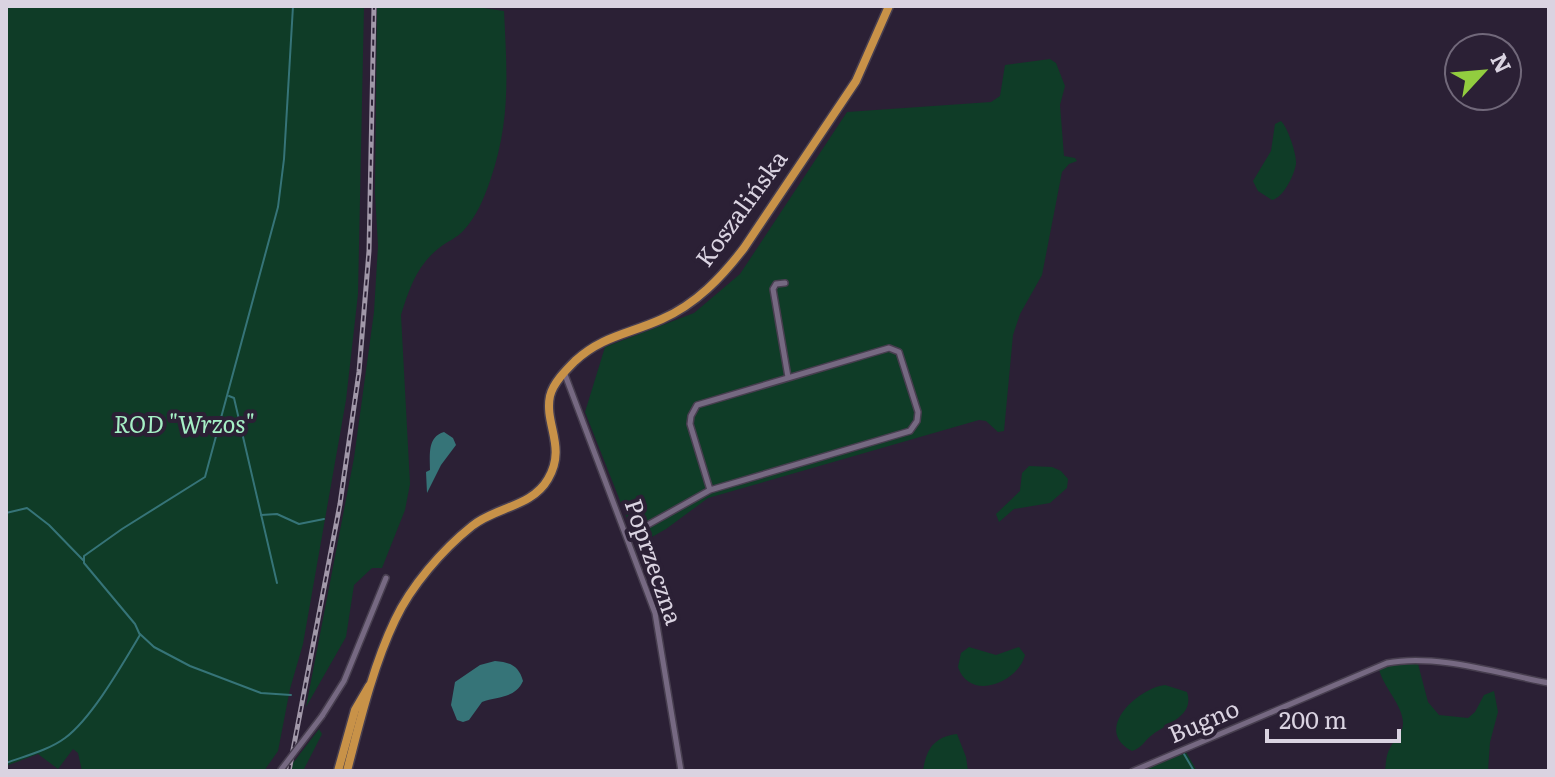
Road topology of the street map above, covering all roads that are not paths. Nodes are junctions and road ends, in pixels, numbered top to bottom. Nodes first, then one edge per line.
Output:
1 (889, 6) edge
2 (785, 283) dead end
3 (564, 372) junction
4 (788, 377) junction
5 (710, 490) junction
6 (628, 536) junction
7 (386, 578) dead end
8 (376, 675) junction
9 (1549, 683) edge
10 (280, 771) edge
11 (338, 771) edge
12 (347, 771) edge
13 (681, 771) edge
14 (1133, 771) edge

1 - 3 highway, Koszalińska
2 - 4 street
3 - 6 street, Poprzeczna
3 - 8 highway
4 - 5 street
4 - 5 street
5 - 6 street
6 - 13 street, Poprzeczna
7 - 10 street, bridge
8 - 11 highway
8 - 12 highway
9 - 14 street, Bugno

